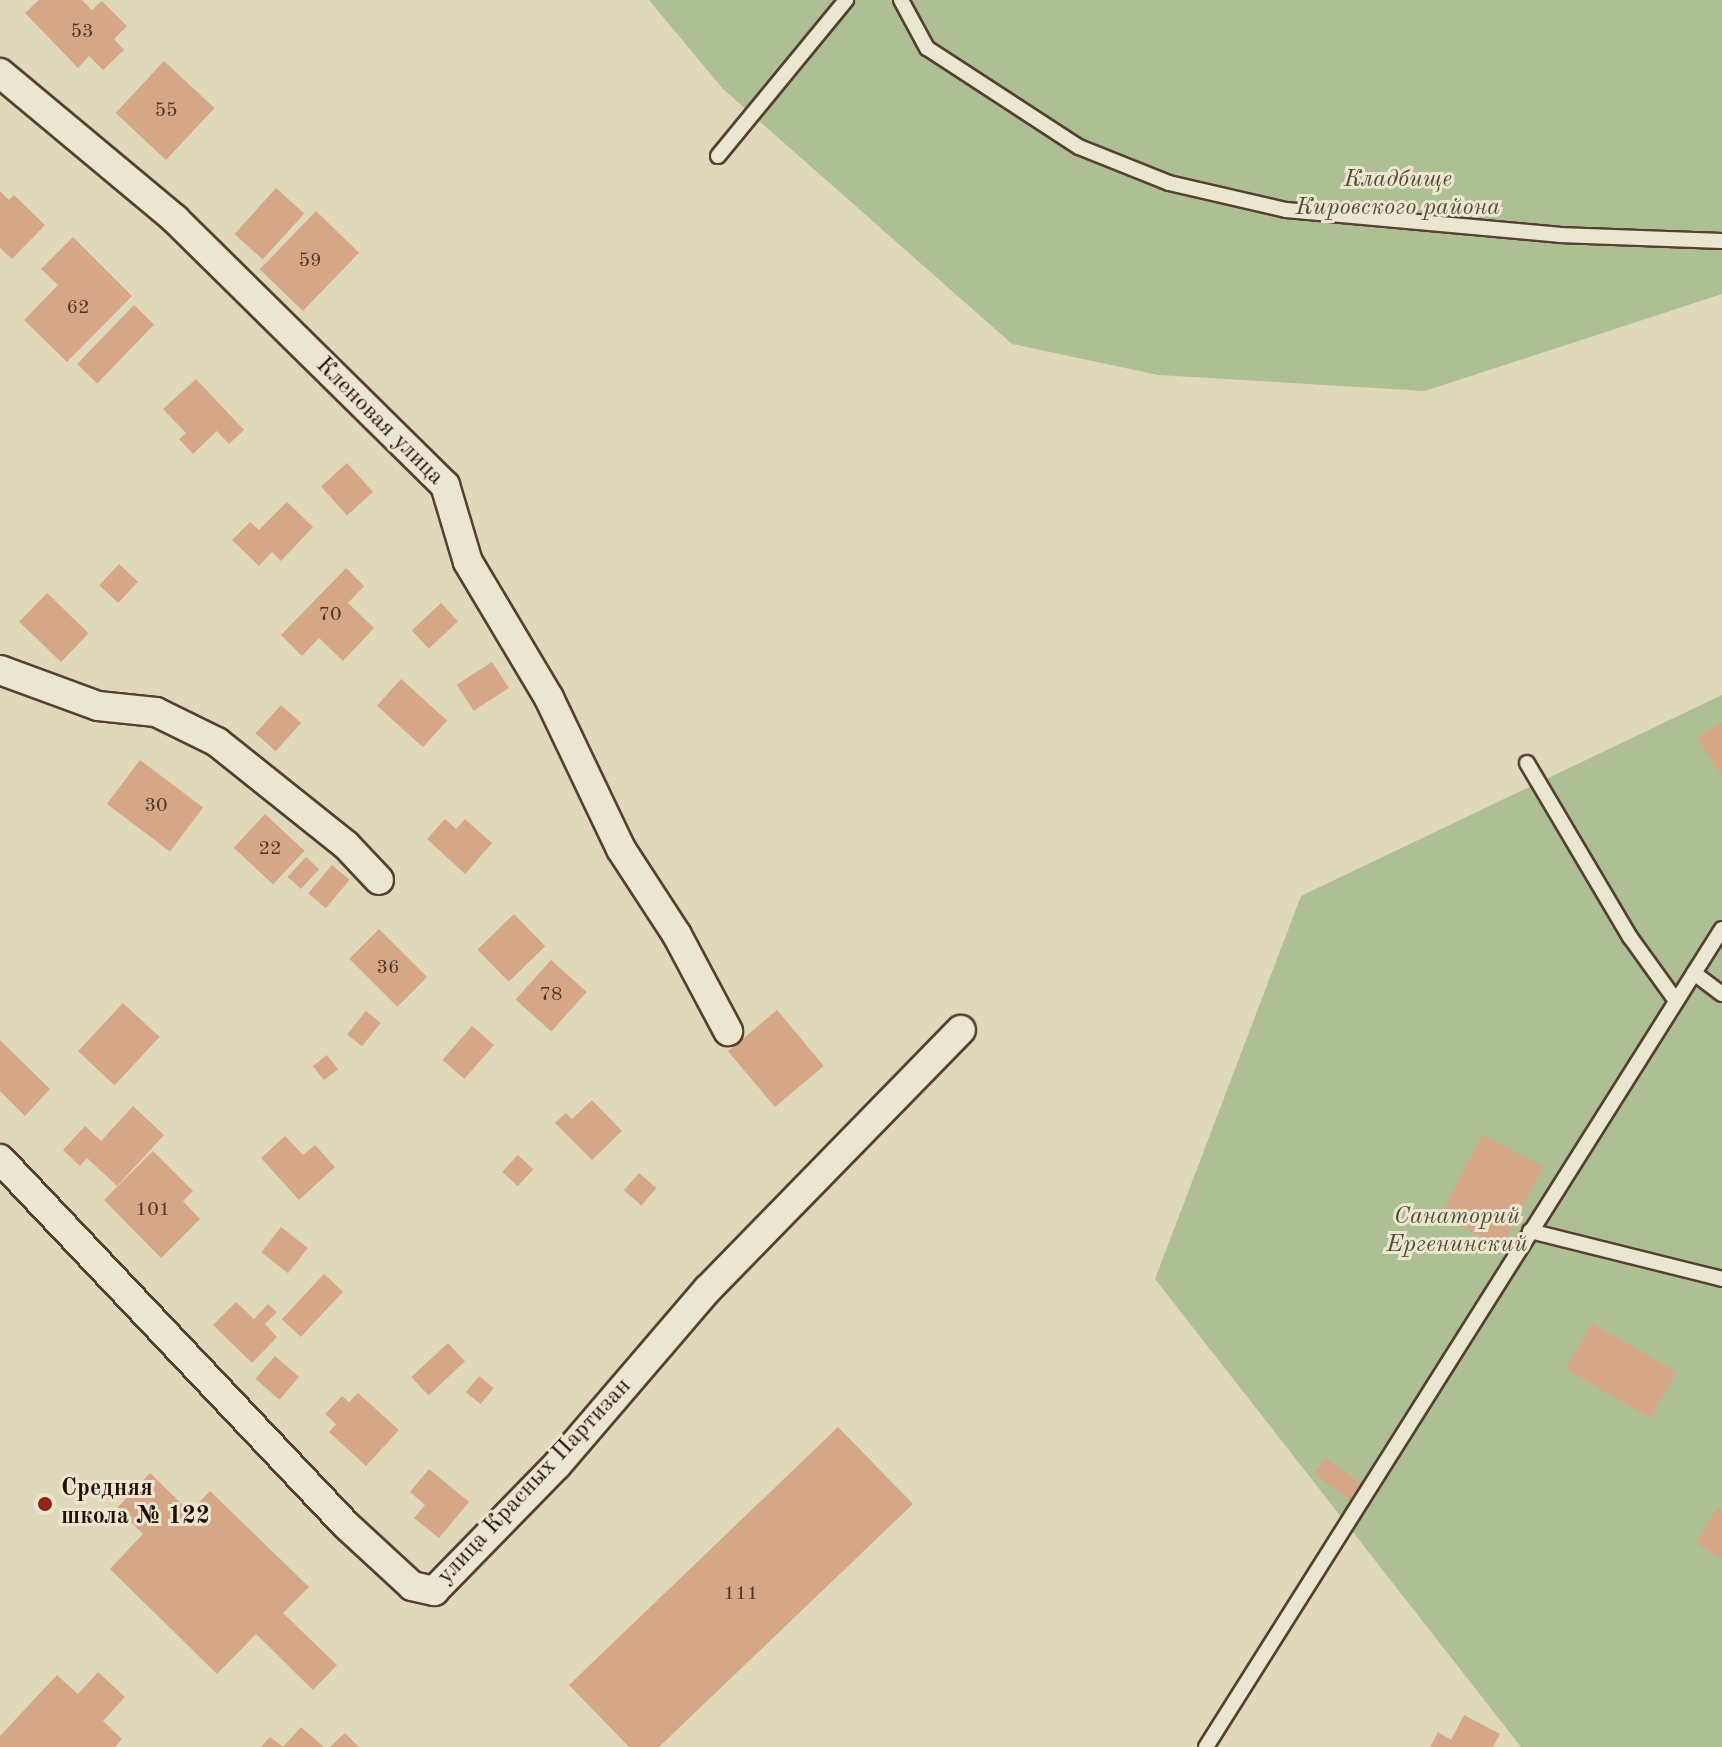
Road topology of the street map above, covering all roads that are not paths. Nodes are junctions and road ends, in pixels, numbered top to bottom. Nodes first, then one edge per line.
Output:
1 (846, 0) edge
2 (901, 0) edge
3 (0, 73) edge
4 (718, 156) dead end
5 (1722, 241) edge
6 (0, 670) edge
7 (1527, 763) dead end
8 (379, 880) dead end
9 (1722, 929) edge
10 (1694, 973) junction
11 (1722, 994) edge
12 (1674, 998) junction
13 (961, 1030) dead end
14 (728, 1031) dead end
15 (0, 1159) edge
16 (1530, 1231) junction
17 (1722, 1279) edge
18 (1206, 1747) edge

1 - 4 lane
2 - 5 lane
3 - 14 street, Кленовая улица
6 - 8 street
7 - 12 lane
9 - 10 lane
10 - 11 lane
10 - 12 lane
12 - 16 lane
13 - 15 street, улица Красных Партизан
16 - 17 lane
16 - 18 lane

